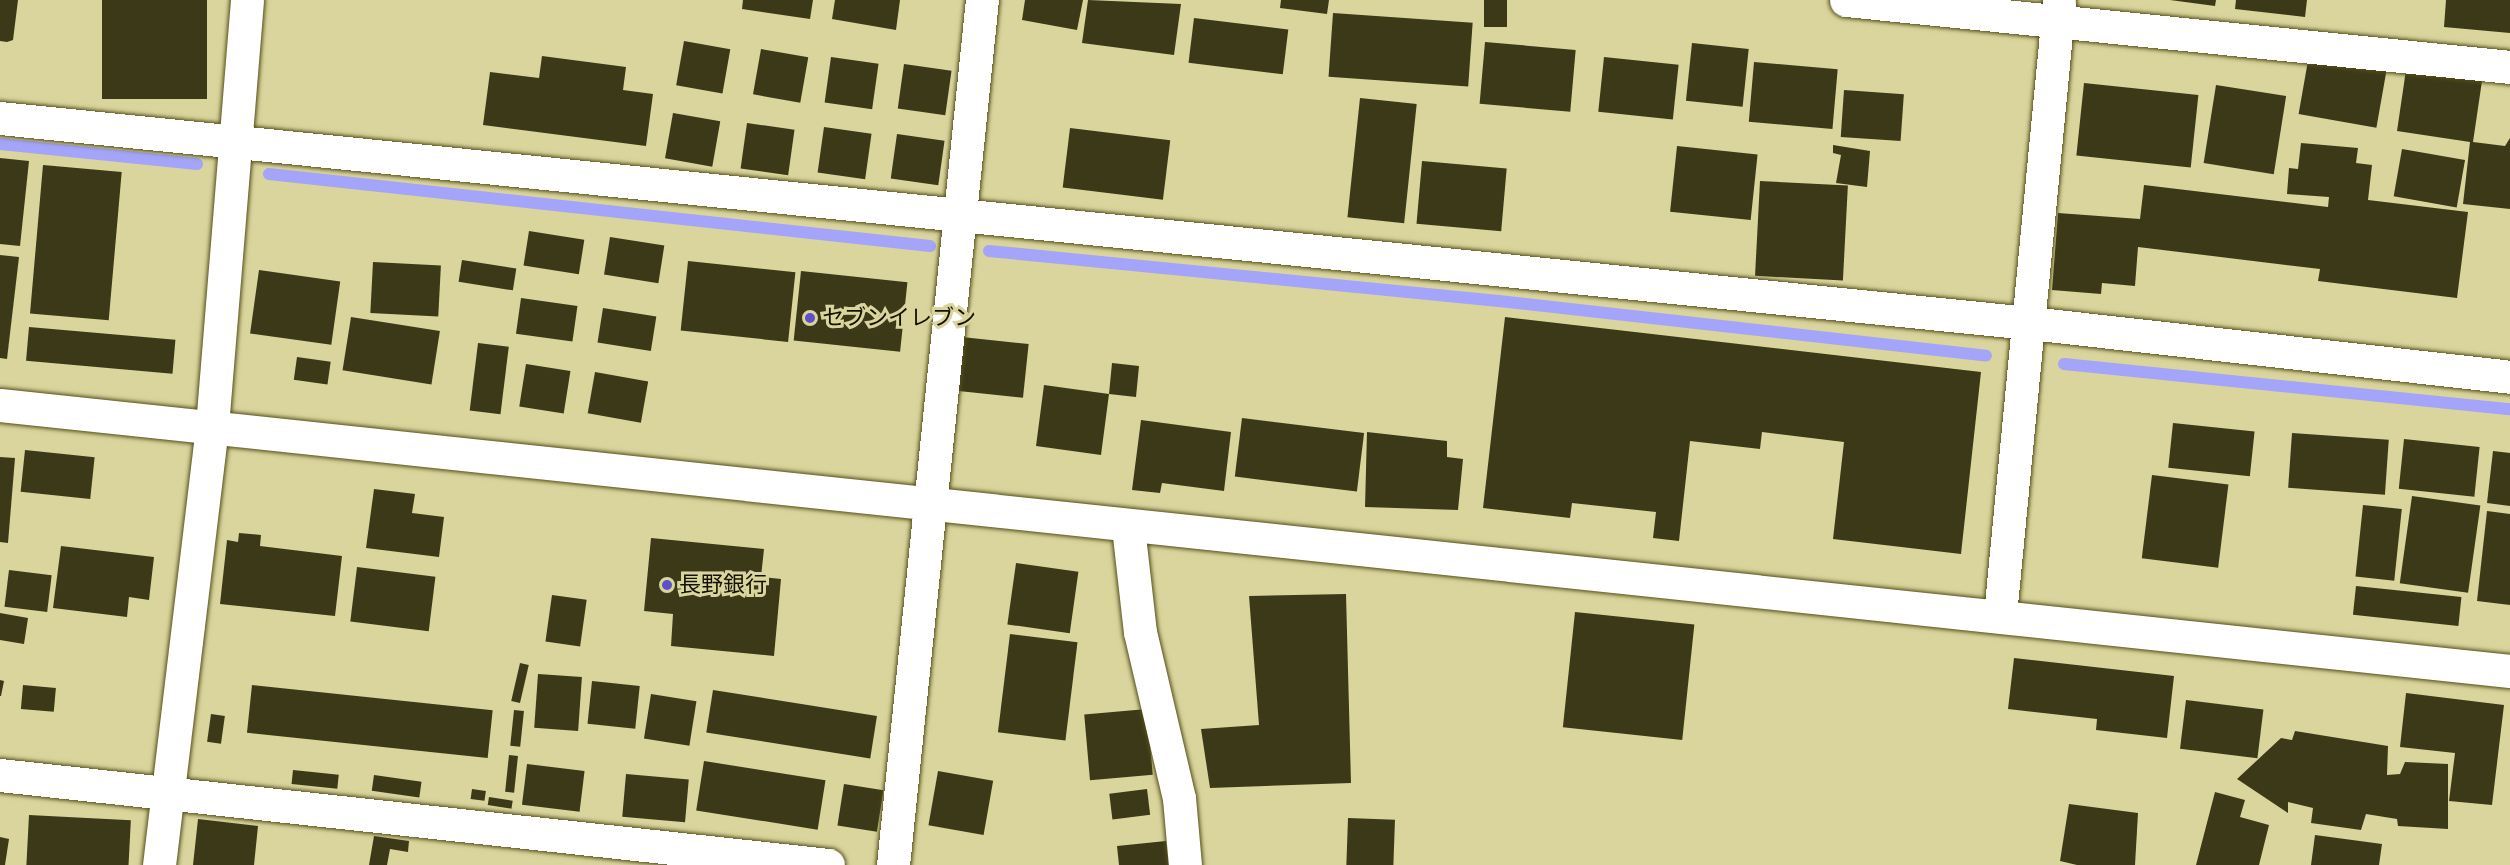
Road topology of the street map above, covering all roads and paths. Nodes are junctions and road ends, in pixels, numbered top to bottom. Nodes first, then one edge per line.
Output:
1 (247, 0) edge
2 (982, 0) edge
3 (1846, 0) edge
4 (2058, 11) edge
5 (2510, 67) edge
6 (0, 118) edge
7 (234, 144) junction
8 (959, 216) junction
9 (2030, 323) junction
10 (2510, 377) edge
11 (0, 405) edge
12 (212, 426) junction
13 (933, 505) junction
14 (1128, 526) junction
15 (2001, 615) junction
16 (2510, 671) edge
17 (0, 775) edge
18 (166, 792) junction
19 (159, 865) edge
20 (828, 865) edge
21 (893, 865) edge
22 (1185, 865) edge

1 - 7 street
2 - 8 street
3 - 4 street
4 - 5 street
4 - 9 street
6 - 7 street
7 - 8 street
7 - 12 street
8 - 9 street
8 - 13 street
9 - 10 street
9 - 15 street
11 - 12 street
12 - 13 street
12 - 18 street
13 - 14 street
13 - 21 street
14 - 15 street
14 - 22 street
15 - 16 street
17 - 18 street
18 - 19 street
18 - 20 street

